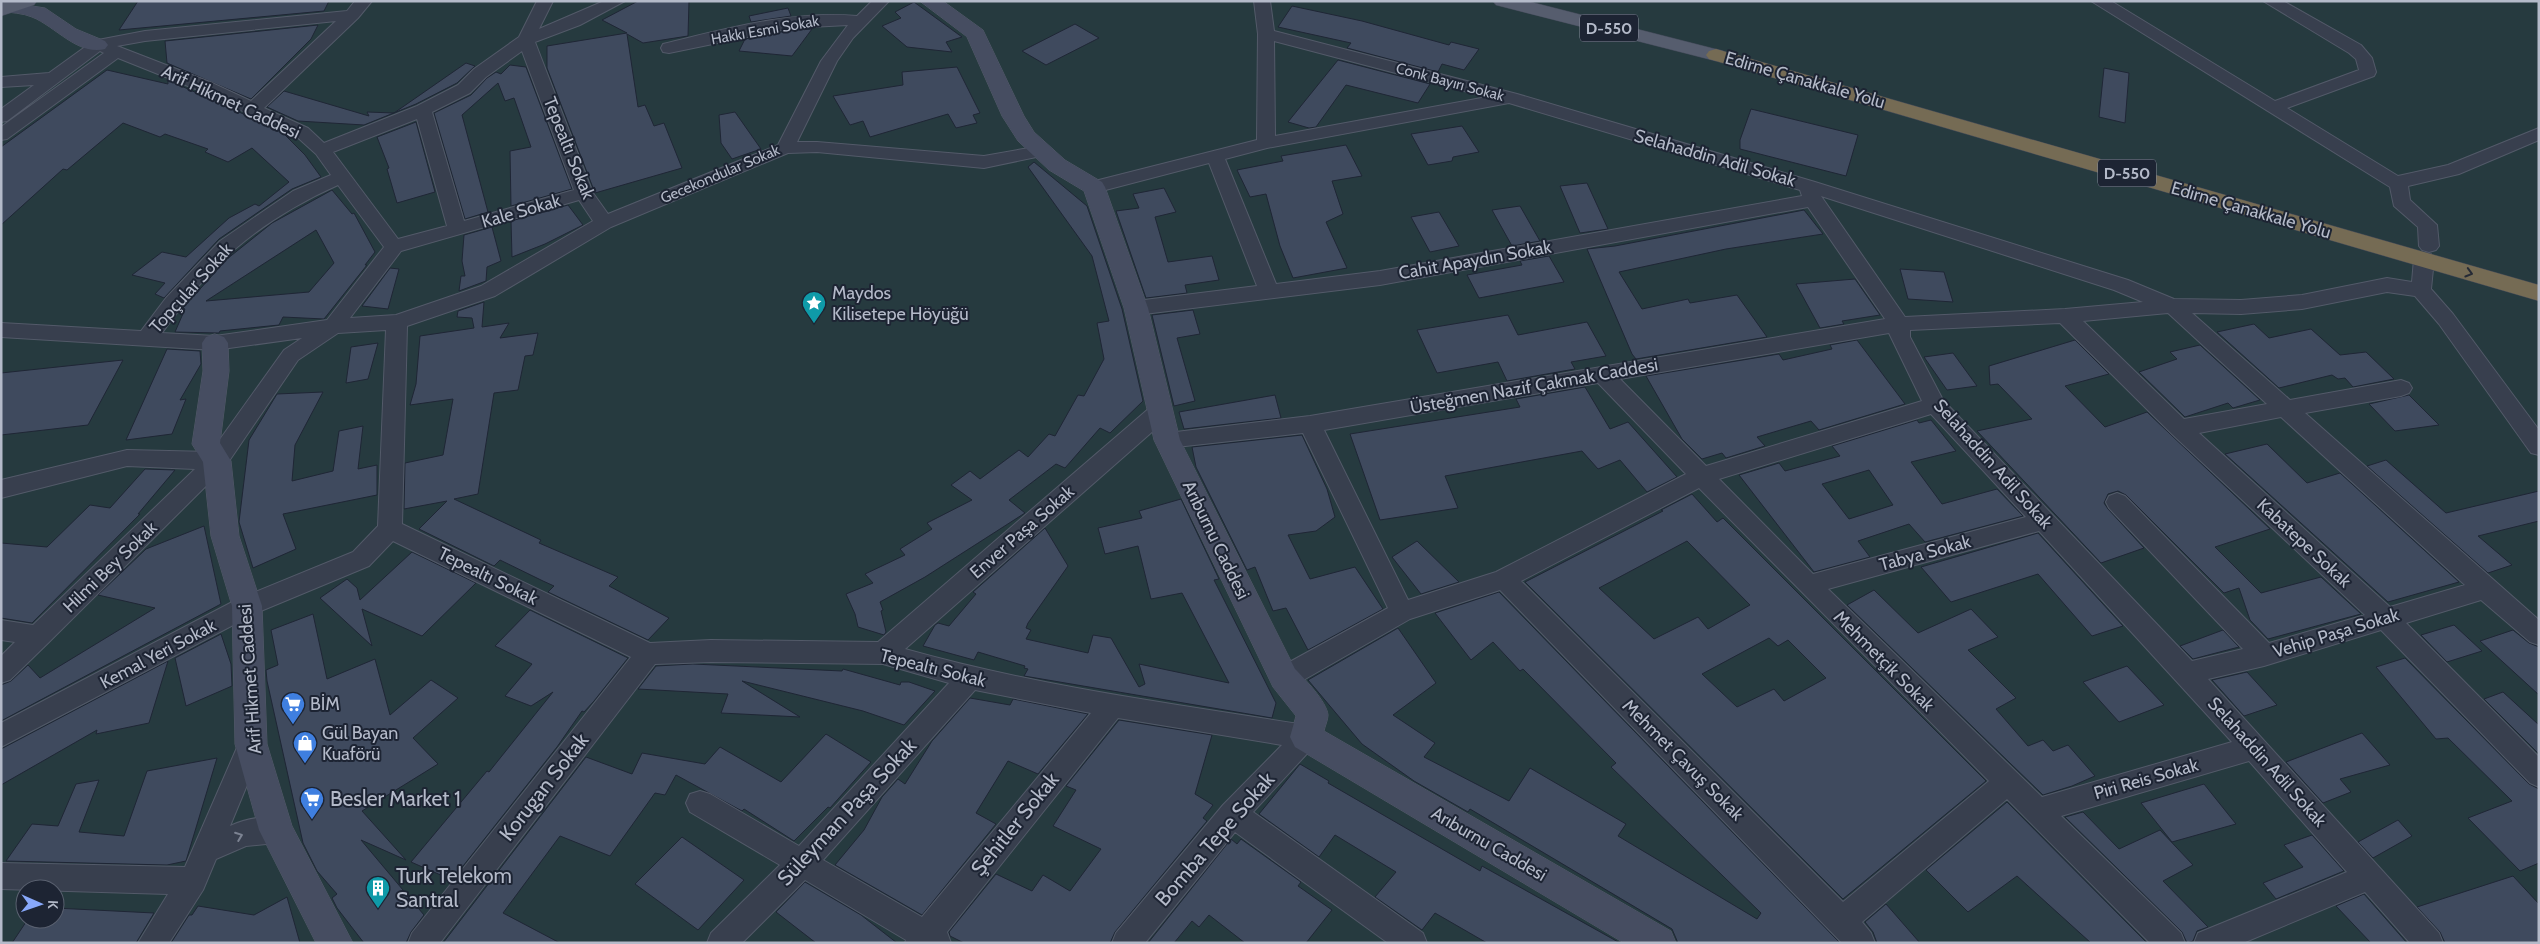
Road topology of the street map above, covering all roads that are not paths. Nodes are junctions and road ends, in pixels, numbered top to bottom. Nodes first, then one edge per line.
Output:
1 (364, 1) edge
2 (545, 1) edge
3 (617, 1) edge
4 (881, 1) edge
5 (930, 1) edge
6 (1262, 1) edge
7 (1503, 1) edge
8 (2099, 1) edge
9 (2271, 1) edge
10 (10, 6) edge
11 (352, 15) junction
12 (861, 21) junction
13 (1266, 34) junction
14 (526, 40) junction
15 (670, 48) dead end
16 (107, 49) junction
17 (1716, 55) joint
18 (53, 78) junction
19 (1, 82) edge
20 (1511, 98) junction
21 (2274, 107) junction
22 (253, 109) junction
23 (423, 110) junction
24 (1, 117) edge
25 (2539, 133) edge
26 (1, 135) edge
27 (1266, 143) junction
28 (785, 148) junction
29 (322, 150) junction
30 (1040, 150) junction
31 (1215, 156) junction
32 (341, 177) junction
33 (2399, 184) junction
34 (1094, 187) junction
35 (584, 193) junction
36 (1810, 193) junction
37 (604, 223) junction
38 (457, 229) junction
39 (394, 247) junction
40 (2427, 253) junction
41 (2539, 275) edge
42 (1268, 290) junction
43 (2421, 290) junction
44 (2539, 293) edge
45 (2172, 306) junction
46 (1136, 308) junction
47 (2065, 316) junction
48 (397, 322) junction
49 (1899, 324) junction
50 (333, 326) junction
51 (1, 330) edge
52 (146, 340) junction
53 (215, 343) junction
54 (1602, 374) junction
55 (2400, 388) dead end
56 (1935, 405) junction
57 (2284, 408) junction
58 (1161, 411) junction
59 (1310, 424) junction
60 (2180, 428) junction
61 (1167, 440) junction
62 (2539, 447) edge
63 (217, 461) junction
64 (1702, 476) junction
65 (1, 489) edge
66 (2117, 502) dead end
67 (2043, 521) junction
68 (390, 529) junction
69 (1504, 579) junction
70 (1808, 585) junction
71 (2484, 589) junction
72 (247, 606) junction
73 (1402, 612) junction
74 (2384, 618) junction
75 (1, 630) edge
76 (2539, 635) edge
77 (39, 636) junction
78 (883, 653) junction
79 (648, 654) junction
80 (2264, 655) junction
81 (1, 672) edge
82 (2187, 673) junction
83 (970, 678) junction
84 (1284, 678) junction
85 (1112, 706) junction
86 (1, 736) edge
87 (1306, 737) junction
88 (251, 744) junction
89 (2255, 748) junction
90 (2539, 775) edge
91 (2007, 782) junction
92 (700, 803) dead end
93 (2037, 811) junction
94 (1233, 814) junction
95 (276, 830) junction
96 (204, 851) junction
97 (803, 862) junction
98 (1, 876) edge
99 (2369, 876) junction
100 (193, 882) junction
101 (1842, 921) junction
102 (927, 940) edge
103 (152, 943) edge
104 (335, 943) edge
105 (422, 943) edge
106 (721, 943) edge
107 (1126, 943) edge
108 (1413, 943) edge
109 (1658, 943) edge
110 (1861, 943) edge
111 (2171, 943) edge
112 (2208, 943) edge
113 (2429, 943) edge

1 - 11 street
2 - 14 street
3 - 14 street
4 - 12 street, Gecekondular Sokak
5 - 30 street
6 - 13 street
7 - 17 main road, D-550
8 - 21 street
9 - 21 street
10 - 16 street
11 - 16 street
11 - 22 street
12 - 15 street, Hakkı Esmi Sokak
12 - 28 street, Gecekondular Sokak
13 - 20 street, Conk Bayırı Sokak
13 - 27 street
14 - 23 street
14 - 35 street, Tepealtı Sokak
16 - 18 street
16 - 22 street, Arif Hikmet Caddesi
16 - 26 street
17 - 40 highway, Edirne Çanakkale Yolu / D-550
18 - 19 street
18 - 24 street
20 - 27 street, Conk Bayırı Sokak
20 - 36 street, Selahaddin Adil Sokak
21 - 33 street
22 - 29 street, Arif Hikmet Caddesi
23 - 29 street
23 - 38 street, Kale Sokak
25 - 33 street
27 - 31 street, Conk Bayırı Sokak
28 - 30 street
28 - 37 street, Gecekondular Sokak
29 - 32 street, Arif Hikmet Caddesi
30 - 34 street
31 - 34 street, Conk Bayırı Sokak
31 - 42 street
32 - 39 street, Arif Hikmet Caddesi
32 - 52 street, Topçular Sokak
33 - 40 street
34 - 46 street, Arıburnu Caddesi
35 - 37 street, Tepealtı Sokak
35 - 38 street, Kale Sokak
36 - 42 street, Cahit Apaydın Sokak
36 - 45 street
36 - 49 street, Selahaddin Adil Sokak
37 - 48 street
38 - 39 street, Kale Sokak
39 - 50 street
40 - 41 highway, Edirne Çanakkale Yolu / D-550
40 - 43 street
40 -> 44 highway, Edirne Çanakkale Yolu / D-550
42 - 46 street, Cahit Apaydın Sokak
43 - 45 street, Üsteğmen Nazif Çakmak Caddesi
43 - 62 street
45 - 47 street, Üsteğmen Nazif Çakmak Caddesi
45 - 57 street
46 - 58 street, Arıburnu Caddesi
47 - 49 street, Üsteğmen Nazif Çakmak Caddesi
47 - 60 street, Kabatepe Sokak
48 - 50 street, Topçular Sokak
48 - 68 street
49 - 54 street, Üsteğmen Nazif Çakmak Caddesi
49 - 56 street, Selahaddin Adil Sokak
50 - 53 street, Topçular Sokak
50 - 63 street
51 - 52 street, Topçular Sokak
52 - 53 street, Topçular Sokak
53 - 63 street, Arif Hikmet Caddesi
54 - 59 street, Üsteğmen Nazif Çakmak Caddesi
54 - 64 street, Mehmetçik Sokak
55 - 57 street
56 - 64 street
56 - 67 street, Selahaddin Adil Sokak
57 - 60 street
57 - 71 street
58 - 61 street, Arıburnu Caddesi
58 - 78 street, Enver Paşa Sokak
59 - 61 street, Üsteğmen Nazif Çakmak Caddesi
59 - 73 street
60 - 74 street, Kabatepe Sokak
61 - 84 street, Arıburnu Caddesi
63 - 65 street
63 - 72 street, Arif Hikmet Caddesi
63 - 77 street, Hilmi Bey Sokak
64 - 69 street
64 - 70 street, Mehmetçik Sokak
66 - 80 street
67 - 70 street, Tabya Sokak
67 - 82 street, Selahaddin Adil Sokak
68 - 72 street, Kemal Yeri Sokak
68 - 79 street, Tepealtı Sokak
69 - 73 street
69 - 101 street, Mehmet Çavuş Sokak
70 - 91 street, Mehmetçik Sokak
71 - 74 street, Vehip Paşa Sokak
71 - 76 street
72 - 86 street, Kemal Yeri Sokak
72 - 88 street, Arif Hikmet Caddesi
73 - 84 street
74 - 80 street, Vehip Paşa Sokak
74 - 90 street, Kabatepe Sokak
75 - 77 street
77 - 81 street, Hilmi Bey Sokak
78 - 79 street, Tepealtı Sokak
78 - 83 street, Tepealtı Sokak
79 - 105 street, Korugan Sokak
80 - 82 street, Vehip Paşa Sokak
82 - 89 street, Selahaddin Adil Sokak
83 - 85 street, Tepealtı Sokak
83 - 97 street, Süleyman Paşa Sokak
84 - 87 street, Arıburnu Caddesi
85 - 87 street, Tepealtı Sokak
85 - 102 street, Şehitler Sokak
87 - 94 street, Bomba Tepe Sokak
87 - 109 street, Arıburnu Caddesi
88 - 95 street, Arif Hikmet Caddesi
88 - 96 street
89 - 93 street, Piri Reis Sokak
89 - 99 street, Selahaddin Adil Sokak
91 - 93 street, Mehmetçik Sokak
91 - 101 street
92 - 97 street
93 - 111 street, Mehmetçik Sokak
94 - 107 street, Bomba Tepe Sokak
94 - 108 street
96 -> 95 street
95 - 104 street, Arif Hikmet Caddesi
96 - 100 street
97 - 102 street
97 - 106 street, Süleyman Paşa Sokak
98 - 100 street
99 - 112 street
99 - 113 street, Selahaddin Adil Sokak
100 - 103 street
101 - 110 street, Mehmet Çavuş Sokak

